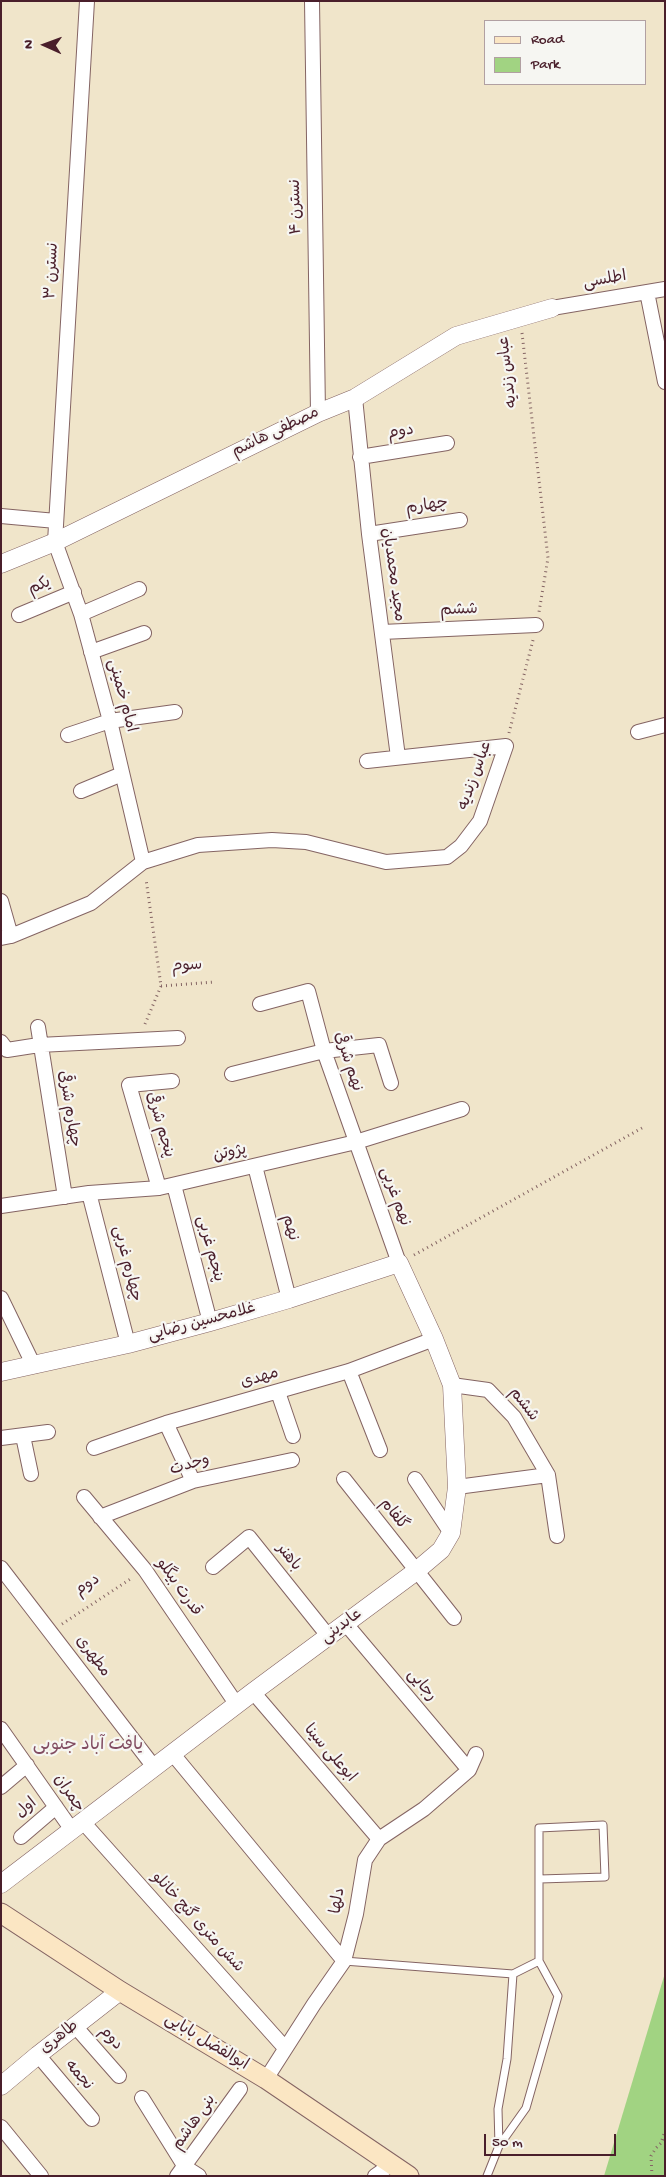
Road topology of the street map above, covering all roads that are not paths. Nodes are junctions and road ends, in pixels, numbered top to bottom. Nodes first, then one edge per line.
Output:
1 (87, 1) edge
2 (312, 1) edge
3 (665, 289) edge
4 (647, 292) junction
5 (552, 308) joint
6 (665, 382) edge
7 (354, 398) junction
8 (318, 412) junction
9 (447, 443) dead end
10 (360, 457) junction
11 (1, 516) edge
12 (460, 520) dead end
13 (56, 521) junction
14 (369, 534) junction
15 (55, 542) junction
16 (1, 564) edge
17 (139, 590) dead end
18 (74, 592) junction
19 (81, 614) junction
20 (19, 615) dead end
21 (536, 625) road end
22 (382, 632) junction
23 (144, 633) dead end
24 (91, 652) junction
25 (175, 712) dead end
26 (110, 721) junction
27 (665, 725) edge
28 (638, 732) dead end
29 (68, 735) dead end
30 (398, 758) junction
31 (367, 761) dead end
32 (122, 774) junction
33 (81, 790) dead end
34 (143, 862) junction
35 (1, 901) edge
36 (6, 937) edge
37 (260, 1004) dead end
38 (38, 1027) dead end
39 (178, 1038) dead end
40 (1, 1042) edge
41 (39, 1045) junction
42 (324, 1051) junction
43 (232, 1074) dead end
44 (172, 1081) dead end
45 (390, 1083) dead end
46 (462, 1109) dead end
47 (356, 1142) junction
48 (255, 1166) junction
49 (174, 1185) junction
50 (159, 1188) junction
51 (90, 1193) junction
52 (65, 1197) junction
53 (1, 1206) edge
54 (399, 1263) junction
55 (1, 1298) edge
56 (289, 1299) junction
57 (210, 1322) junction
58 (434, 1340) junction
59 (128, 1344) junction
60 (34, 1366) junction
61 (349, 1371) junction
62 (1, 1372) edge
63 (452, 1385) junction
64 (278, 1392) junction
65 (166, 1423) junction
66 (48, 1432) dead end
67 (23, 1436) junction
68 (293, 1436) dead end
69 (1, 1438) edge
70 (94, 1448) dead end
71 (380, 1450) dead end
72 (292, 1460) dead end
73 (31, 1474) dead end
74 (548, 1475) junction
75 (415, 1479) dead end
76 (344, 1480) dead end
77 (193, 1481) junction
78 (458, 1488) junction
79 (84, 1497) dead end
80 (100, 1517) junction
81 (451, 1533) junction
82 (557, 1536) dead end
83 (213, 1567) dead end
84 (1, 1568) edge
85 (416, 1572) junction
86 (454, 1618) dead end
87 (346, 1624) junction
88 (329, 1637) junction
89 (253, 1692) junction
90 (237, 1705) junction
91 (1, 1729) edge
92 (172, 1753) junction
93 (476, 1754) dead end
94 (27, 1766) junction
95 (154, 1767) junction
96 (469, 1770) junction
97 (1, 1787) edge
98 (56, 1808) junction
99 (77, 1826) junction
100 (20, 1837) dead end
101 (379, 1839) junction
102 (540, 1879) junction
103 (1, 1884) edge
104 (1, 1913) edge
105 (344, 1961) junction
106 (539, 1962) junction
107 (513, 1974) junction
108 (120, 1991) junction
109 (75, 2026) junction
110 (285, 2048) junction
111 (38, 2055) junction
112 (119, 2076) dead end
113 (266, 2080) junction
114 (1, 2086) edge
115 (240, 2089) dead end
116 (142, 2098) dead end
117 (92, 2120) dead end
118 (1, 2127) edge
119 (499, 2146) junction
120 (392, 2164) junction
121 (181, 2171) edge
122 (41, 2176) edge
123 (199, 2176) edge
124 (375, 2176) edge
125 (409, 2176) edge
126 (486, 2176) edge

1 - 13 street, نسترن ۳
2 - 8 street, نسترن ۴
3 - 4 street, اطلسی
4 - 5 street, اطلسی
4 - 6 street
5 - 7 street, مصطفی هاشم
7 - 8 street, مصطفی هاشم
7 - 10 street, مجید محمدیان
8 - 15 street, مصطفی هاشم
9 - 10 street, دوم
10 - 14 street, مجید محمدیان
11 - 13 street
12 - 14 street, چهارم
13 - 15 street, نسترن ۳
14 - 22 street, مجید محمدیان
15 - 16 street, مصطفی هاشم
15 - 18 street, امام خمینی
17 - 19 street
18 - 19 street, امام خمینی
18 - 20 street, یکم
19 - 24 street, امام خمینی
21 - 22 street, ششم
22 - 30 street, مجید محمدیان
23 - 24 street
24 - 26 street, امام خمینی
25 - 26 street
26 - 29 street
26 - 32 street, امام خمینی
27 - 28 street
30 - 31 street
30 - 34 street, عباس زندیه
32 - 33 street
32 - 34 street, امام خمینی
34 - 36 street, عباس زندیه
35 - 36 street
37 - 42 street, نهم شرقی
38 - 41 street, چهارم شرقی
39 - 41 street
40 - 41 street
41 - 52 street, چهارم شرقی
42 - 43 street
42 - 45 street
42 - 47 street, نهم شرقی
44 - 50 street, پنجم شرقی
46 - 47 street, پژوتن
47 - 48 street, پژوتن
47 - 54 street, نهم غربی
48 - 49 street, پژوتن
48 - 56 street, نهم
49 - 50 street, پژوتن
49 - 57 street, پنجم غربی
50 - 51 street, پژوتن
51 - 52 street, پژوتن
51 - 59 street, چهارم غربی
52 - 53 street, پژوتن
54 - 56 street, غلامحسین رضایی
54 - 58 street, عابدینی
55 - 60 street
56 - 57 street, غلامحسین رضایی
57 - 59 street, غلامحسین رضایی
58 - 61 street, مهدی
58 - 63 street, عابدینی
59 - 60 street, غلامحسین رضایی
60 - 62 street, غلامحسین رضایی
61 - 64 street, مهدی
61 - 71 street
63 - 74 street, ششم
63 - 78 street, عابدینی
64 - 65 street, مهدی
64 - 68 street
65 - 70 street, مهدی
65 - 77 street
66 - 67 street
67 - 69 street
67 - 73 street
72 - 77 street, وحدت
74 - 78 street
74 - 82 street, ششم
75 - 81 street
76 - 85 street, گلفام
77 - 80 street, وحدت
78 - 81 street, عابدینی
79 - 80 street, قدرت بیگلو
80 - 90 street, قدرت بیگلو
81 - 85 street, عابدینی
83 - 88 street, باهنر
84 - 95 street, مطهری
85 - 86 street, گلفام
85 - 87 street, عابدینی
87 - 88 street, عابدینی
87 - 96 street, رجایی
88 - 89 street, عابدینی
89 - 90 street, عابدینی
89 - 101 street, ابوعلی سینا
90 - 92 street, عابدینی
91 - 94 street, چمران
92 - 95 street, عابدینی
92 - 105 street
93 - 96 street, دلها
94 - 97 street
94 - 98 street, چمران
95 - 99 street, عابدینی
96 - 101 street, دلها
98 - 99 street, چمران
98 - 100 street, اول
99 - 103 street, عابدینی
99 - 110 street, شش متری گنج خانلو
101 - 105 street, دلها
102 - 102 lane
102 - 106 lane
104 - 108 main road, ابوالفضل بابایی
105 - 107 lane
105 - 110 street, دلها
106 - 107 lane
106 - 119 lane
107 - 119 lane
108 - 109 street, طاهری
108 - 113 main road, ابوالفضل بابایی
109 - 111 street, طاهری
109 - 112 street, دوم
110 - 113 street, دلها
111 - 114 street, طاهری
111 - 117 street, نجمه
113 - 120 main road, ابوالفضل بابایی
115 - 121 street, بنی هاشم
116 - 121 street
118 - 122 street
119 - 126 lane
120 - 124 street
120 - 125 main road, ابوالفضل بابایی
121 - 123 street

